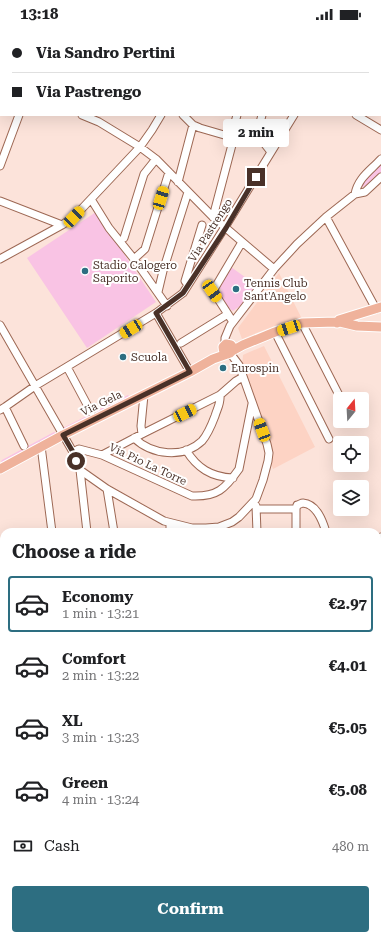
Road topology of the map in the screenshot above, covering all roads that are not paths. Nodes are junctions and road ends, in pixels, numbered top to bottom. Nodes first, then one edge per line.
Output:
1 (19, 116) edge
2 (86, 116) edge
3 (160, 116) edge
4 (186, 116) edge
5 (237, 116) edge
6 (262, 116) edge
7 (293, 116) edge
8 (358, 116) edge
9 (100, 119) edge
10 (193, 125) junction
11 (381, 130) edge
12 (231, 137) junction
13 (140, 147) junction
14 (271, 152) junction
15 (156, 159) junction
16 (381, 159) edge
17 (0, 163) edge
18 (169, 172) junction
19 (381, 177) edge
20 (178, 182) junction
21 (188, 192) junction
22 (355, 194) junction
23 (91, 199) junction
24 (0, 201) edge
25 (213, 217) junction
26 (326, 217) junction
27 (62, 225) junction
28 (202, 225) dead end
29 (226, 228) junction
30 (124, 238) dead end
31 (242, 242) junction
32 (0, 259) edge
33 (134, 259) junction
34 (274, 269) junction
35 (188, 285) junction
36 (158, 292) junction
37 (167, 306) junction
38 (378, 308) edge
39 (156, 313) junction
40 (228, 314) junction
41 (338, 321) junction
42 (233, 322) junction
43 (302, 323) junction
44 (0, 325) edge
45 (381, 328) edge
46 (275, 332) junction
47 (182, 343) dead end
48 (244, 345) junction
49 (229, 349) junction
50 (239, 365) junction
51 (67, 367) junction
52 (190, 372) junction
53 (243, 377) junction
54 (35, 386) junction
55 (337, 392) edge
56 (144, 395) junction
57 (220, 395) junction
58 (252, 403) junction
59 (2, 408) edge
60 (91, 412) dead end
61 (142, 434) junction
62 (63, 435) junction
63 (134, 438) junction
64 (329, 439) dead end
65 (24, 446) dead end
66 (41, 446) junction
67 (186, 450) junction
68 (73, 452) junction
69 (102, 455) junction
70 (0, 469) edge
71 (80, 470) junction
72 (219, 476) junction
73 (233, 478) junction
74 (107, 489) junction
75 (220, 490) junction
76 (256, 499) junction
77 (257, 509) junction
78 (296, 509) junction
79 (170, 523) junction
80 (51, 528) edge
81 (87, 528) edge
82 (113, 528) edge
83 (170, 528) edge
84 (182, 528) edge
85 (225, 528) edge
86 (257, 528) edge
87 (296, 528) edge
88 (325, 528) edge

1 - 17 street
2 - 9 street
3 - 13 street
4 - 10 street
5 - 12 street
6 - 14 street
7 - 14 street, Via Pastrengo
8 - 11 street
9 - 13 street
10 - 12 street
10 - 20 street
12 - 25 street
13 - 15 street
13 - 23 street
14 - 29 street, Via Pastrengo
15 - 18 street
15 - 30 street
16 - 22 street
18 - 20 street
18 - 33 street
19 - 22 street
20 - 21 street
21 - 25 street
21 - 36 street
22 - 26 street
23 - 27 street
23 - 33 street
24 - 27 street
25 - 29 street
26 - 34 street
26 - 38 street
27 - 32 street
28 - 35 street
29 - 31 street
29 - 35 street, Via Pastrengo
31 - 34 street
31 - 40 street
33 - 36 street
34 - 42 street
35 - 37 street, Via Pastrengo
36 - 37 street
37 - 39 street, Via Pastrengo
38 - 41 main road
39 - 51 street, Via Pastrengo
39 - 52 street
40 - 42 street
40 - 47 street
41 - 43 main road
41 - 45 main road
42 - 49 street
43 - 46 main road
43 - 55 street
44 - 54 street
46 - 48 main road
46 - 64 street
48 - 49 main road, Via Gela
48 - 50 street
49 - 50 street
49 - 52 main road, Via Gela
50 - 53 street
51 - 54 street, Via Pastrengo
51 - 60 street
52 - 56 main road, Via Gela
53 - 57 street
53 - 58 street
54 - 59 street, Via Pastrengo
54 - 62 street
56 - 61 street
56 - 62 main road, Via Gela
57 - 61 street
57 - 67 street
58 - 73 street, Via Pio La Torre
58 - 76 street
59 - 65 street
61 - 63 street
62 - 66 main road, Via Gela
62 - 68 street
63 - 67 street
63 - 69 street
66 - 70 main road, Via Gela
66 - 80 street
67 - 72 street, Via Pio La Torre
68 - 69 street, Via Pio La Torre
68 - 71 street
69 - 75 street, Via Pio La Torre
71 - 74 street
71 - 81 street
72 - 73 street, Via Pio La Torre
72 - 75 street
73 - 75 street, Via Pio La Torre
74 - 79 street
74 - 82 street
76 - 77 street
76 - 85 street
77 - 78 street
77 - 86 street
78 - 87 street
78 - 88 street
79 - 83 street
79 - 84 street

